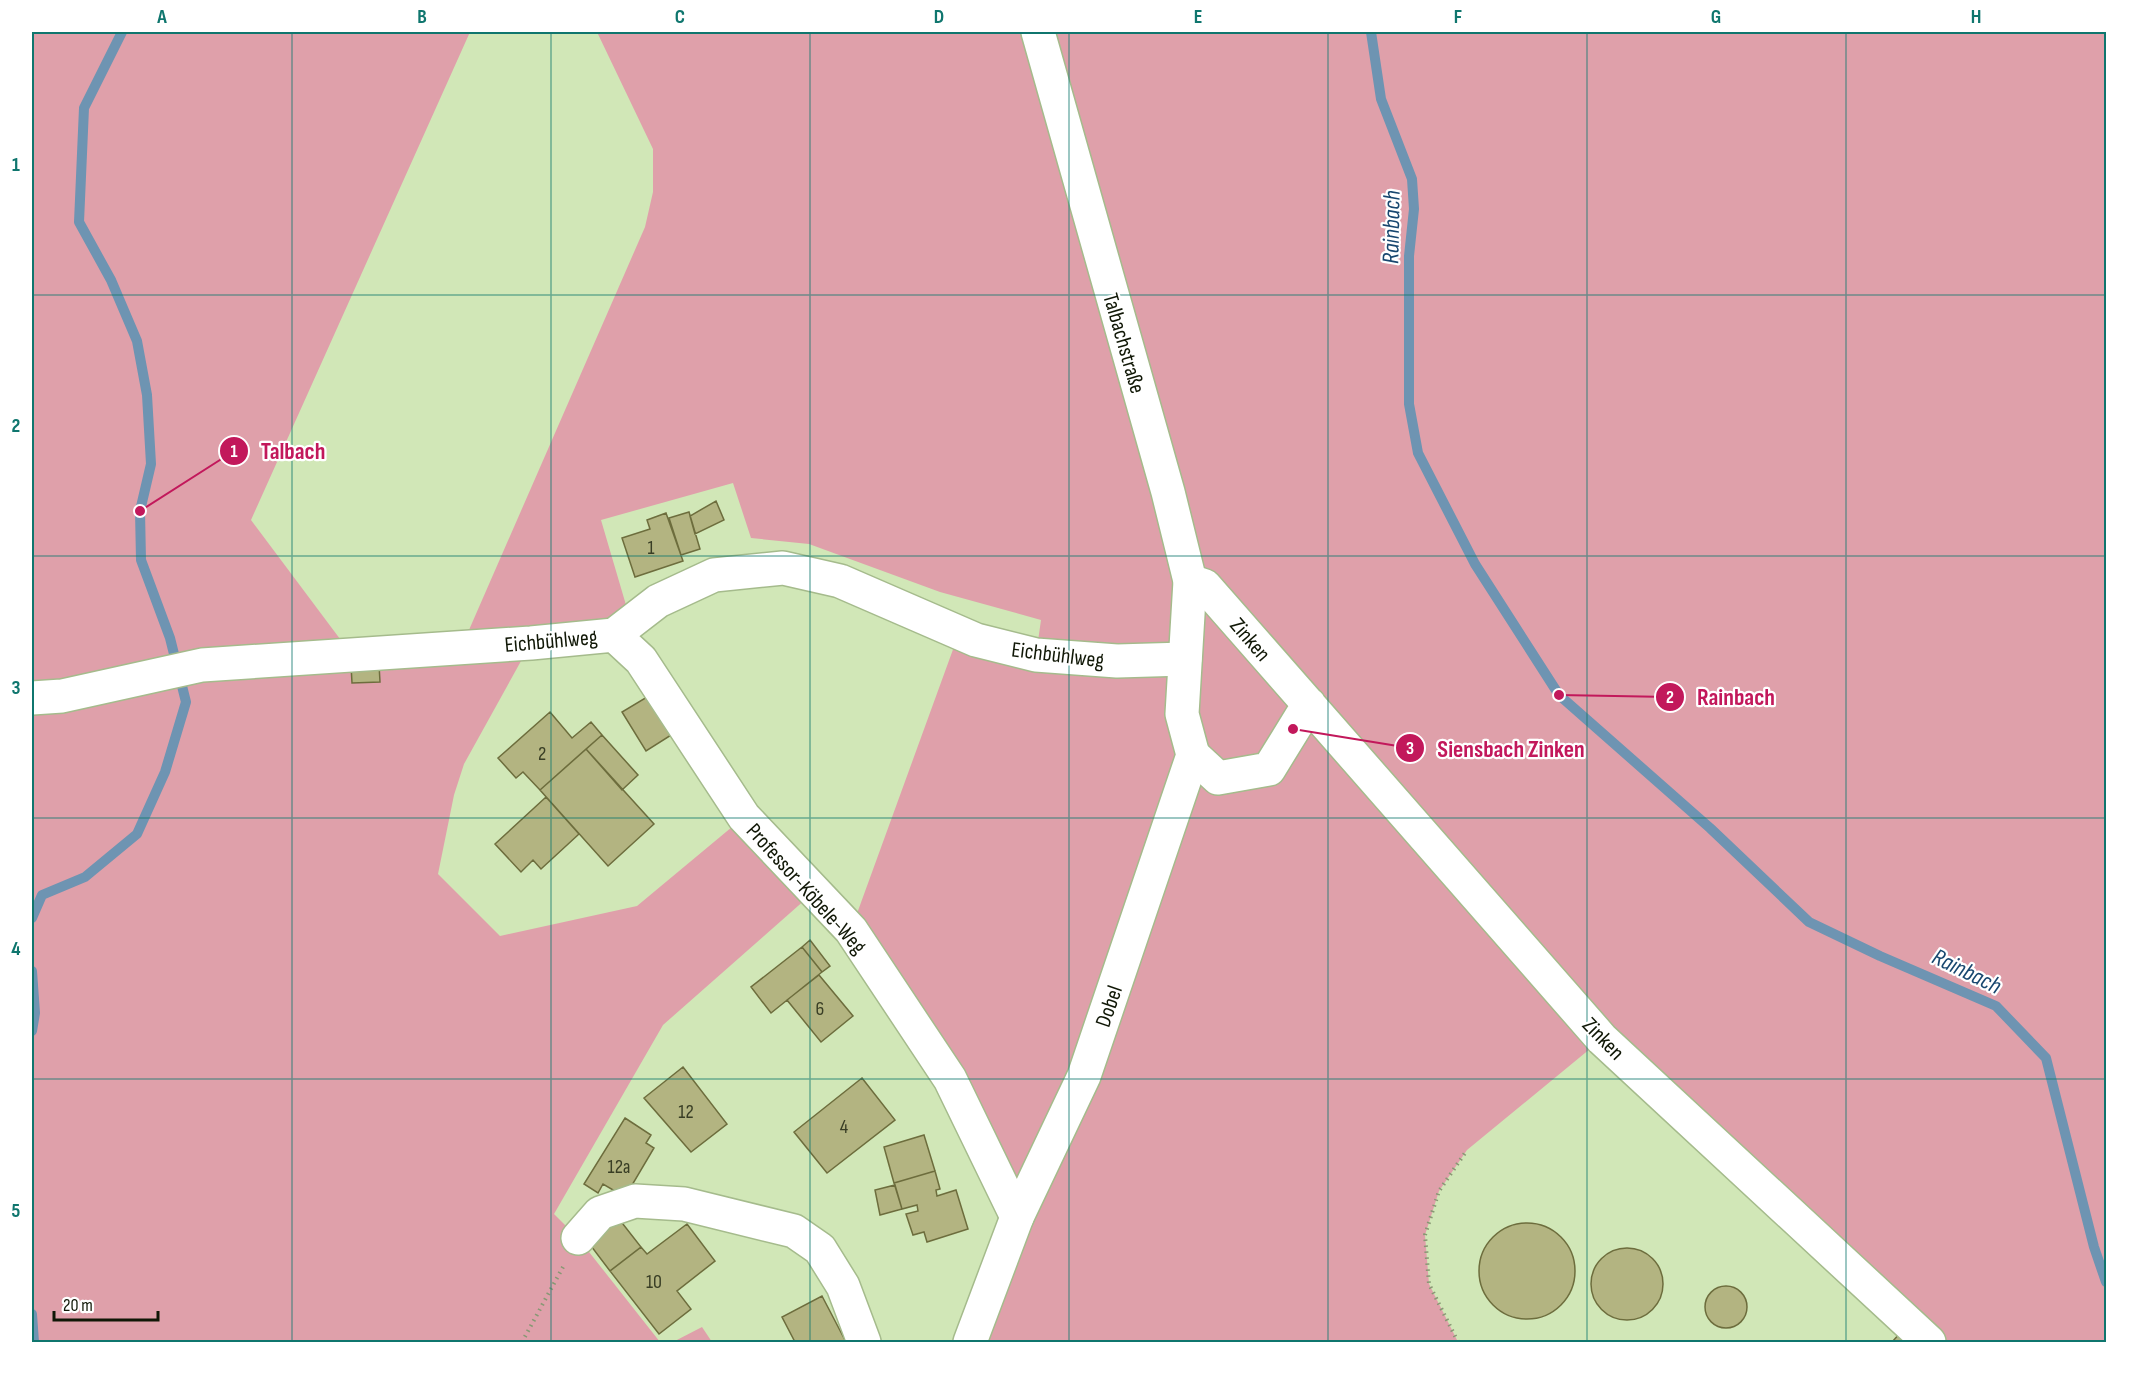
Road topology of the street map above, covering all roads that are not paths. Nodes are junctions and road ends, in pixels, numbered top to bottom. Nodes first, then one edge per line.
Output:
1 (1038, 32) edge
2 (1190, 581) junction
3 (614, 635) junction
4 (1185, 659) junction
5 (32, 698) edge
6 (1309, 704) junction
7 (1193, 755) junction
8 (1017, 1217) junction
9 (578, 1238) road end
10 (864, 1342) edge
11 (970, 1342) edge
12 (1929, 1342) edge

1 - 2 street, Talbachstraße
2 - 4 street, Talbachstraße
2 - 6 street, Zinken
3 - 4 street, Eichbühlweg
3 - 5 street, Eichbühlweg
3 - 8 street, Professor-Köbele-Weg
4 - 7 street
6 - 7 street
6 - 12 street, Zinken
7 - 8 street, Dobel
8 - 11 street, Dobel
9 - 10 street

